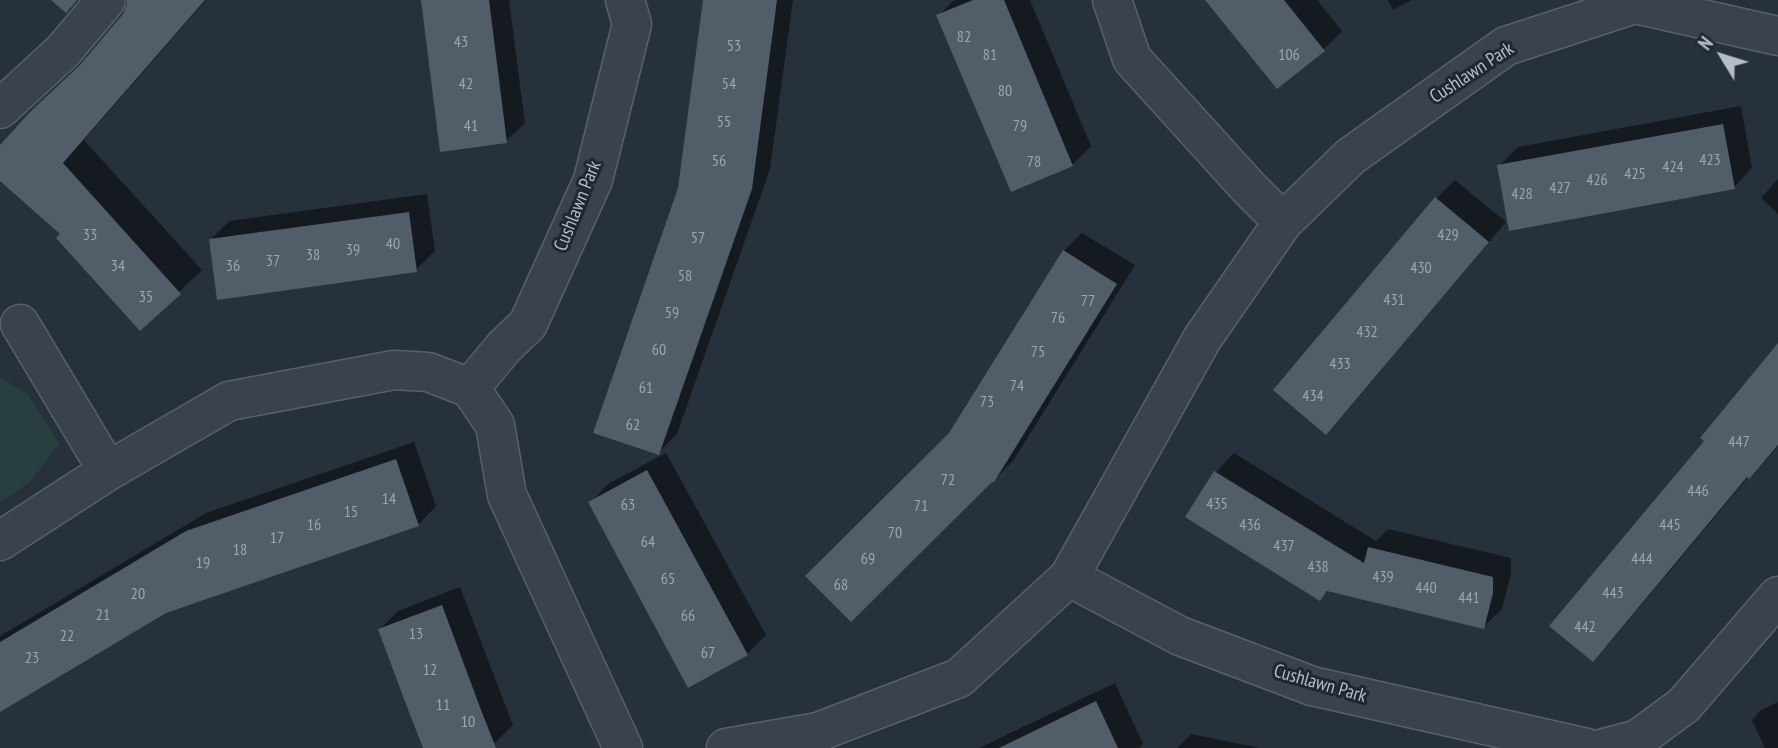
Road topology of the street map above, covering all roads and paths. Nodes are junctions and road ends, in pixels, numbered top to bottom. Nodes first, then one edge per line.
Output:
1 (106, 0) edge
2 (625, 0) edge
3 (1112, 0) edge
4 (1635, 2) edge
5 (1778, 36) edge
6 (0, 109) edge
7 (1283, 222) junction
8 (20, 324) dead end
9 (470, 388) junction
10 (108, 471) junction
11 (0, 541) edge
12 (1069, 577) junction
13 (1778, 596) edge
14 (1778, 639) edge
15 (1733, 648) junction
16 (623, 748) edge
17 (726, 748) edge
18 (1587, 748) edge
19 (1604, 748) edge

1 - 6 street
2 - 9 street, Cushlawn Park
3 - 7 street
4 - 5 street, Cushlawn Park
4 - 7 street, Cushlawn Park
7 - 12 street, Cushlawn Park
8 - 10 street
9 - 10 street
9 - 16 street
10 - 11 street
12 - 17 street, Cushlawn Park
12 - 18 street, Cushlawn Park
13 - 15 street
14 - 15 street
15 - 19 street

